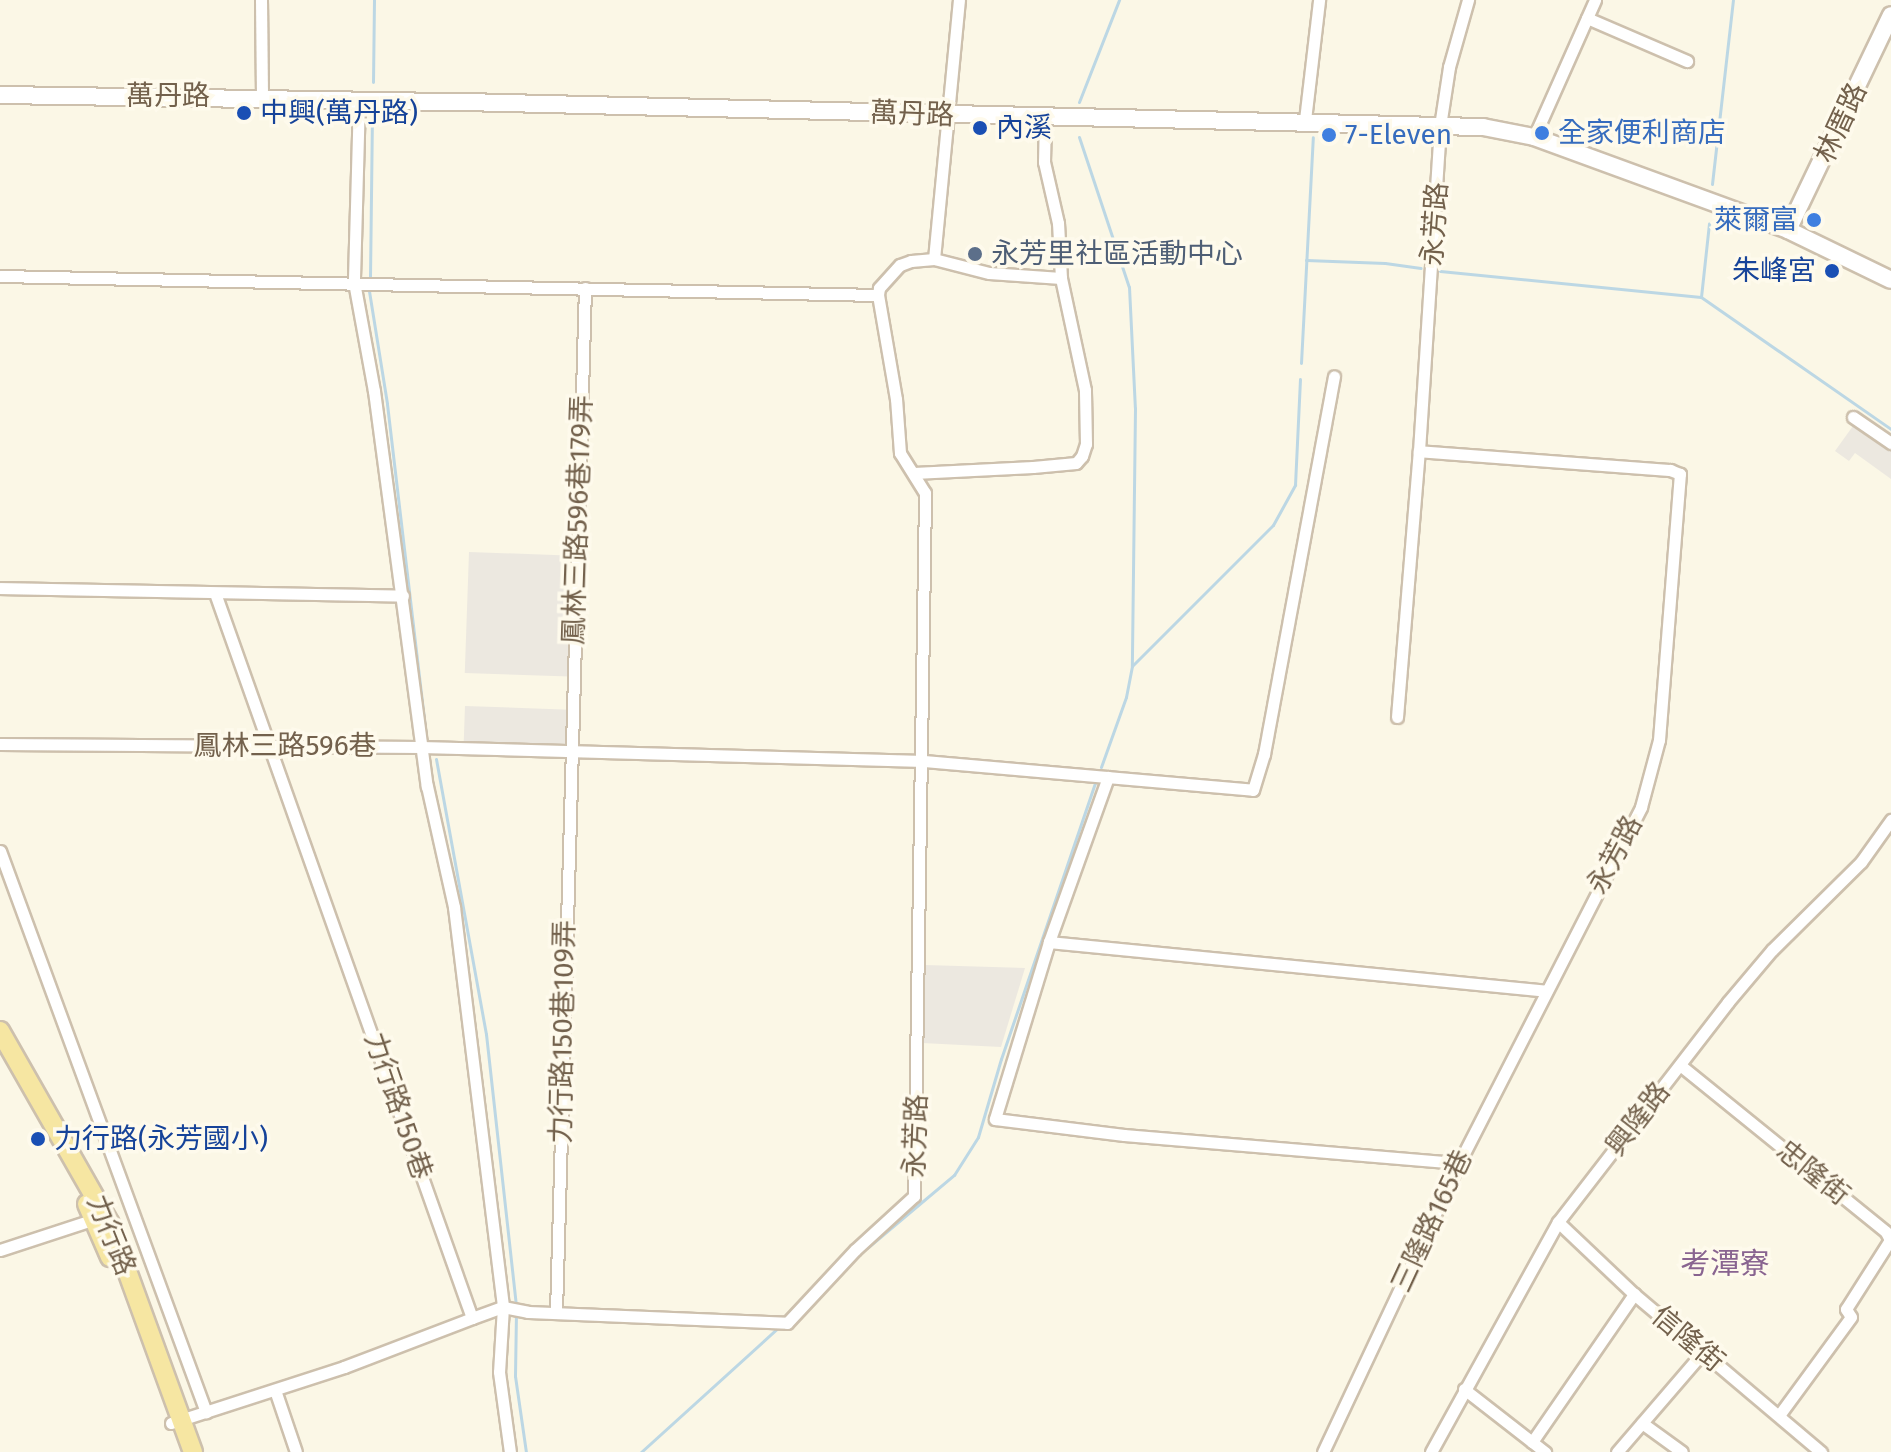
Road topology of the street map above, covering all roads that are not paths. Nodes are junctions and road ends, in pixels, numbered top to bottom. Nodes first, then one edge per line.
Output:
1 (261, 0) edge
2 (959, 0) edge
3 (1319, 0) edge
4 (1468, 0) edge
5 (1595, 0) edge
6 (1891, 15) edge
7 (1587, 18) junction
8 (1687, 61) dead end
9 (0, 95) edge
10 (262, 97) junction
11 (359, 99) junction
12 (946, 115) junction
13 (1045, 118) junction
14 (1305, 120) junction
15 (1440, 126) junction
16 (1534, 137) junction
17 (1788, 230) junction
18 (934, 259) junction
19 (0, 276) edge
20 (1061, 278) junction
21 (1891, 280) edge
22 (354, 282) junction
23 (585, 288) junction
24 (878, 295) junction
25 (1334, 376) dead end
26 (1853, 417) dead end
27 (1891, 443) edge
28 (1419, 451) junction
29 (914, 473) junction
30 (0, 588) edge
31 (215, 593) junction
32 (403, 596) junction
33 (1397, 717) dead end
34 (0, 744) edge
35 (272, 746) junction
36 (421, 747) junction
37 (570, 751) junction
38 (924, 761) junction
39 (1108, 777) junction
40 (1891, 820) edge
41 (0, 851) edge
42 (1049, 942) junction
43 (1546, 991) junction
44 (0, 1031) edge
45 (0, 1052) edge
46 (1680, 1065) junction
47 (1459, 1163) junction
48 (100, 1217) junction
49 (1558, 1222) junction
50 (0, 1250) edge
51 (1634, 1294) junction
52 (503, 1307) junction
53 (556, 1312) junction
54 (472, 1318) junction
55 (1703, 1352) junction
56 (1464, 1389) junction
57 (275, 1390) junction
58 (206, 1412) junction
59 (1780, 1414) junction
60 (176, 1421) junction
61 (1642, 1423) junction
62 (1532, 1442) junction
63 (181, 1452) edge
64 (193, 1452) edge
65 (296, 1452) edge
66 (510, 1452) edge
67 (1323, 1452) edge
68 (1431, 1452) edge
69 (1545, 1452) edge
70 (1617, 1452) edge
71 (1682, 1452) edge
72 (1821, 1452) edge

1 - 10 street
2 - 12 street
3 - 14 street
4 - 15 street, 永芳路
5 - 7 street
6 - 17 street, 林厝路
7 - 8 street
7 - 16 street
9 - 10 street, 萬丹路
10 - 11 street, 萬丹路
11 - 12 street, 萬丹路
11 - 22 street
12 - 13 street, 萬丹路
12 - 18 street
13 - 14 street, 萬丹路
13 - 20 street
14 - 15 street, 萬丹路
15 - 16 street, 萬丹路
15 - 28 street, 永芳路
16 - 17 street, 萬丹路
17 - 21 street, 萬丹路
18 - 20 street
18 - 24 street
19 - 22 street
20 - 29 street
22 - 23 street
22 - 32 street
23 - 24 street
23 - 37 street, 鳳林三路596巷179弄
24 - 29 street, 永芳路
25 - 39 street
26 - 27 street
28 - 33 street, 永芳路
28 - 43 street, 永芳路
29 - 38 street, 永芳路
30 - 31 street
31 - 32 street
31 - 35 street, 力行路150巷
32 - 36 street
34 - 35 street, 鳳林三路596巷
35 - 36 street, 鳳林三路596巷
35 - 54 street, 力行路150巷
36 - 37 street, 鳳林三路596巷
36 - 52 street
37 - 38 street
37 - 53 street, 力行路150巷109弄
38 - 39 street
38 - 53 street, 永芳路
39 - 42 street
40 - 46 street, 興隆路
41 - 58 street
42 - 43 street
42 - 47 street
43 - 47 street, 三隆路165巷
44 - 48 main road, 力行路
45 - 48 main road, 力行路
46 - 49 street, 興隆路
46 - 59 street, 忠隆街
47 - 67 street, 三隆路165巷
48 - 50 street
48 - 60 main road, 力行路
49 - 51 street, 信隆街
49 - 56 street, 興隆路
51 - 55 street, 信隆街
51 - 62 street
52 - 53 street
52 - 54 street
52 - 66 street
54 - 57 street
55 - 59 street, 信隆街
55 - 61 street
56 - 62 street
56 - 68 street, 興隆路
57 - 58 street
57 - 65 street
58 - 60 street
59 - 72 street, 信隆街
60 - 63 main road, 力行路
60 - 64 main road, 力行路
61 - 70 street
61 - 71 street
62 - 69 street

